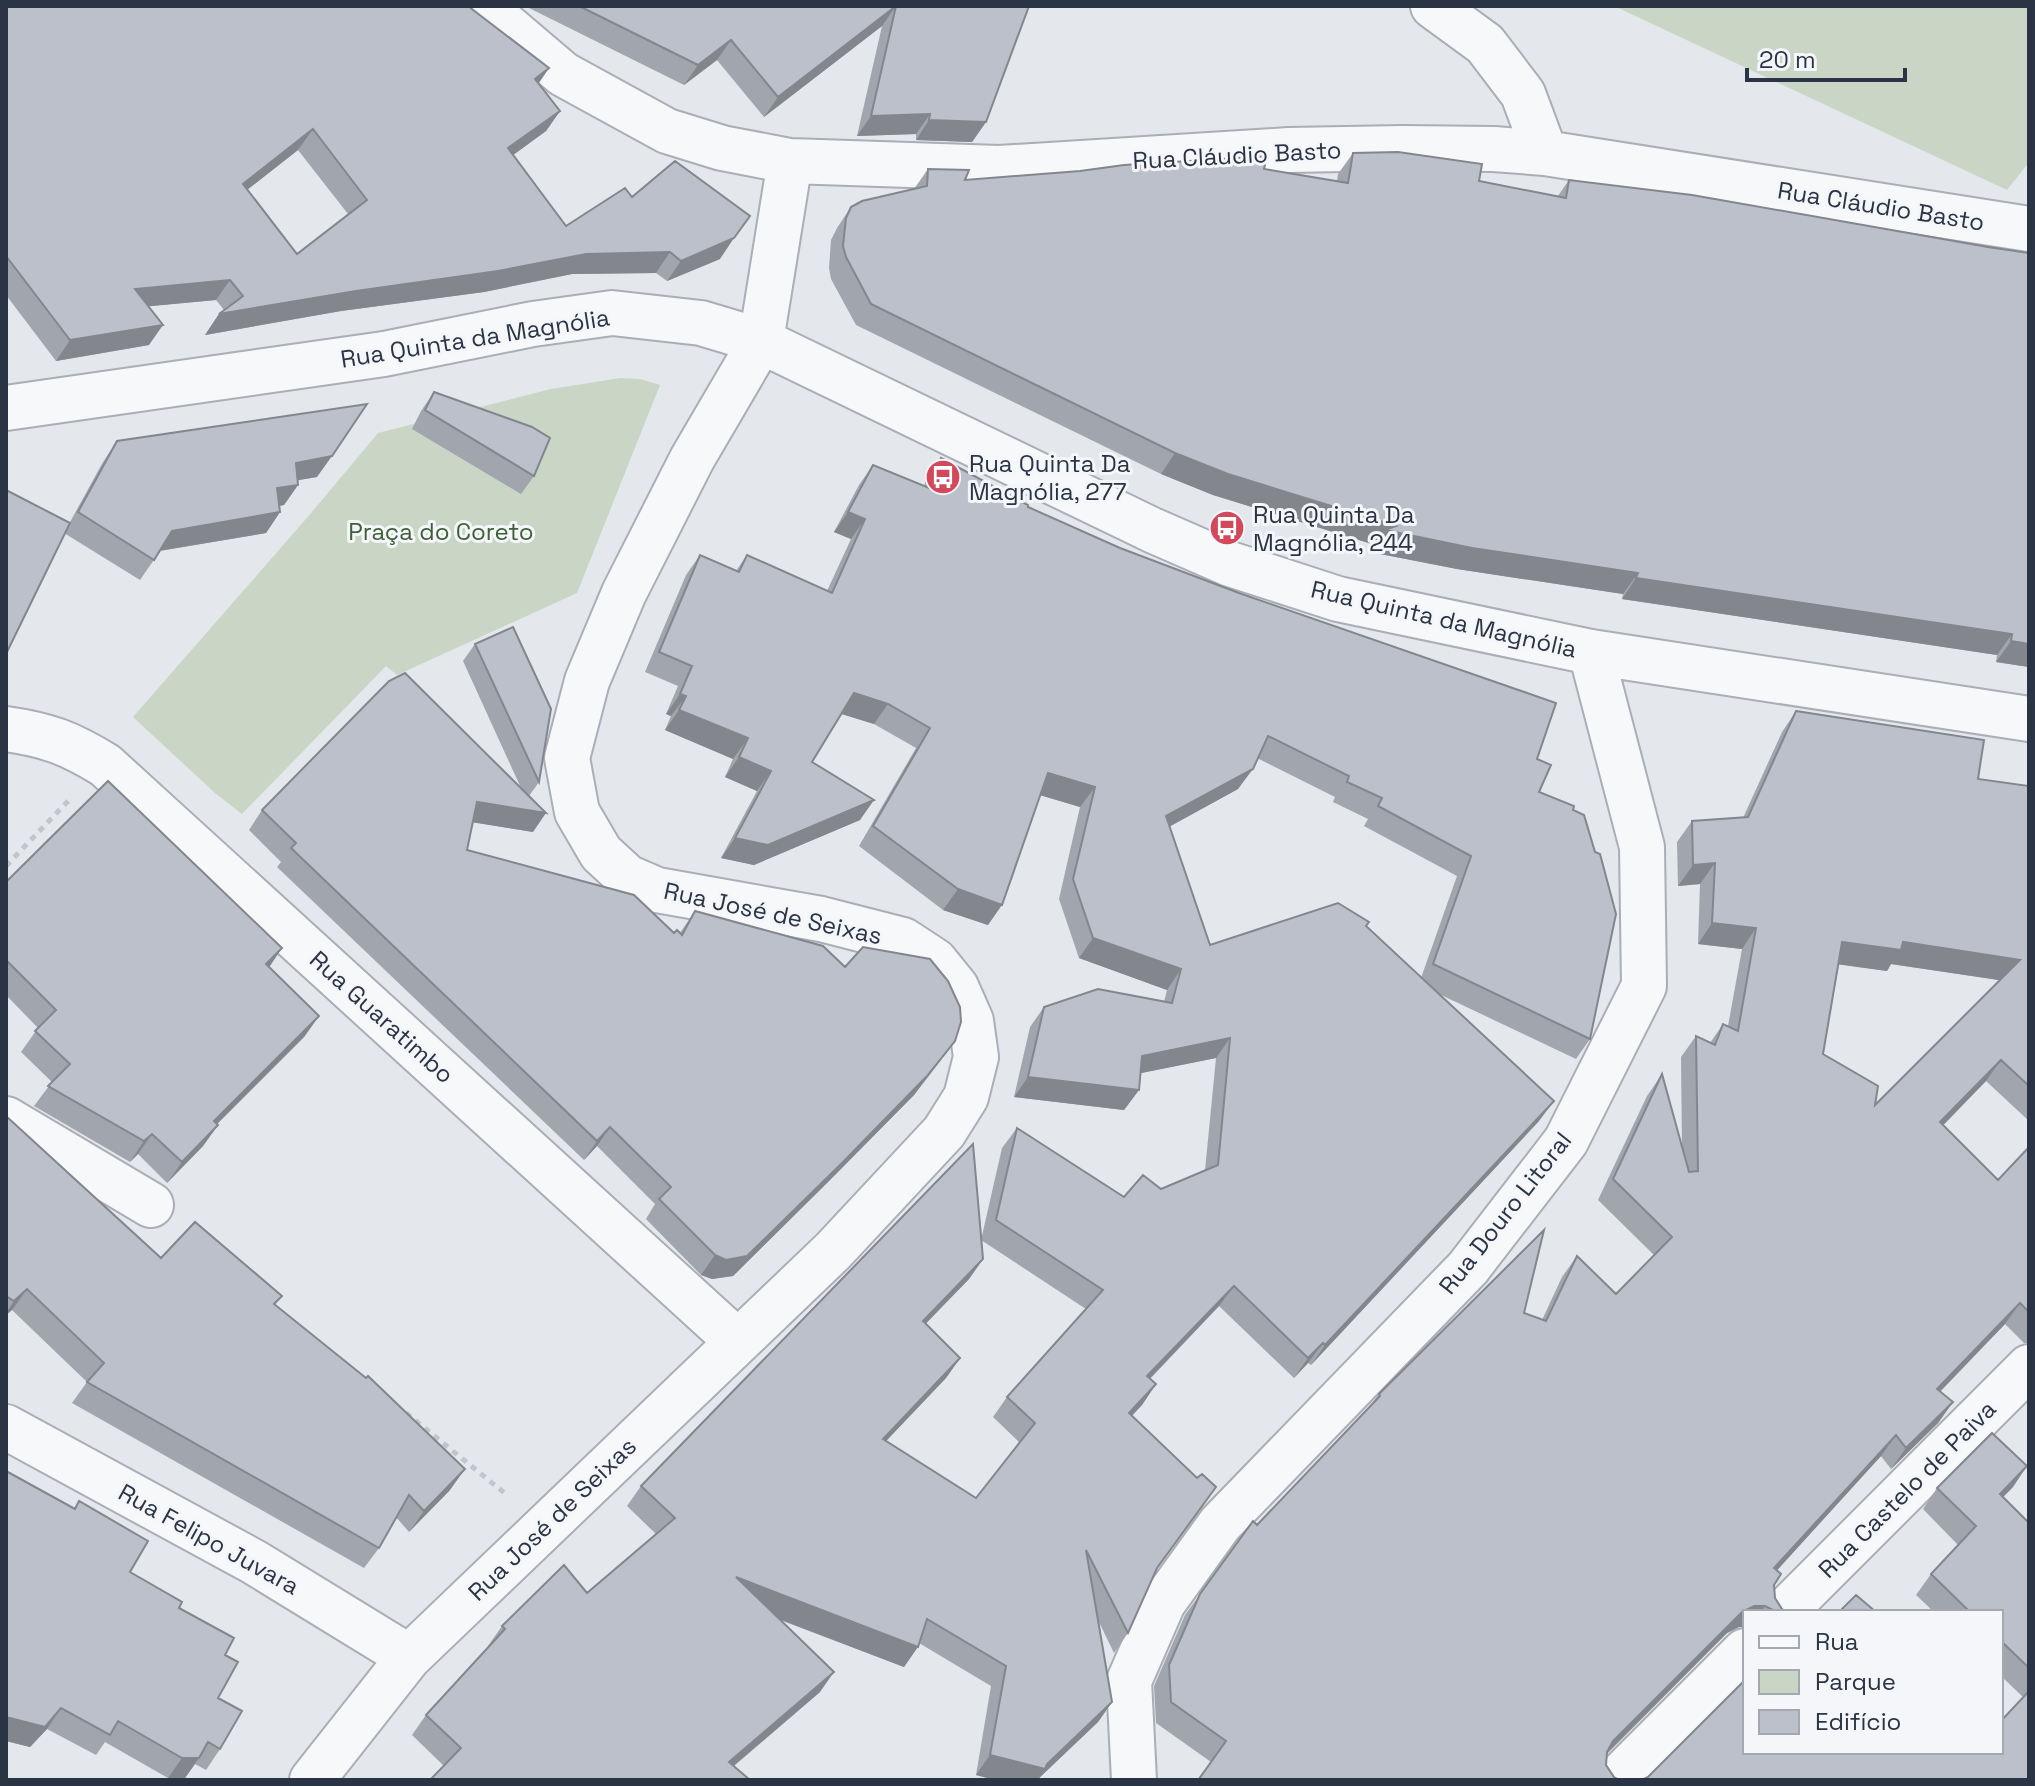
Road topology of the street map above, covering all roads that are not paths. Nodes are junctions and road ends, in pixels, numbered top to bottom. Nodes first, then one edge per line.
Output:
1 (483, 6) edge
2 (1433, 6) edge
3 (1545, 153) junction
4 (790, 161) junction
5 (2027, 226) edge
6 (761, 341) junction
7 (6, 408) edge
8 (1591, 652) junction
9 (2029, 719) edge
10 (6, 729) edge
11 (6, 1119) edge
12 (151, 1205) dead end
13 (738, 1342) junction
14 (2029, 1367) edge
15 (6, 1427) edge
16 (1786, 1610) edge
17 (1743, 1653) edge
18 (409, 1657) junction
19 (312, 1780) edge
20 (1134, 1780) edge
21 (1616, 1780) edge

1 - 4 street, Rua Cláudio Basto
2 - 3 street
3 - 4 street, Rua Cláudio Basto
3 - 5 street, Rua Cláudio Basto
4 - 6 street, Rua José de Seixas
6 - 7 street, Rua Quinta da Magnólia
6 - 8 street, Rua Quinta da Magnólia
6 - 13 street, Rua José de Seixas
8 - 9 street, Rua Quinta da Magnólia
8 - 20 street, Rua Douro Litoral
10 - 13 street, Rua Guaratimbo
11 - 12 street
13 - 18 street, Rua José de Seixas
14 - 16 street, Rua Castelo de Paiva
15 - 18 street, Rua Felipo Juvara
17 - 21 street
18 - 19 street, Rua José de Seixas

